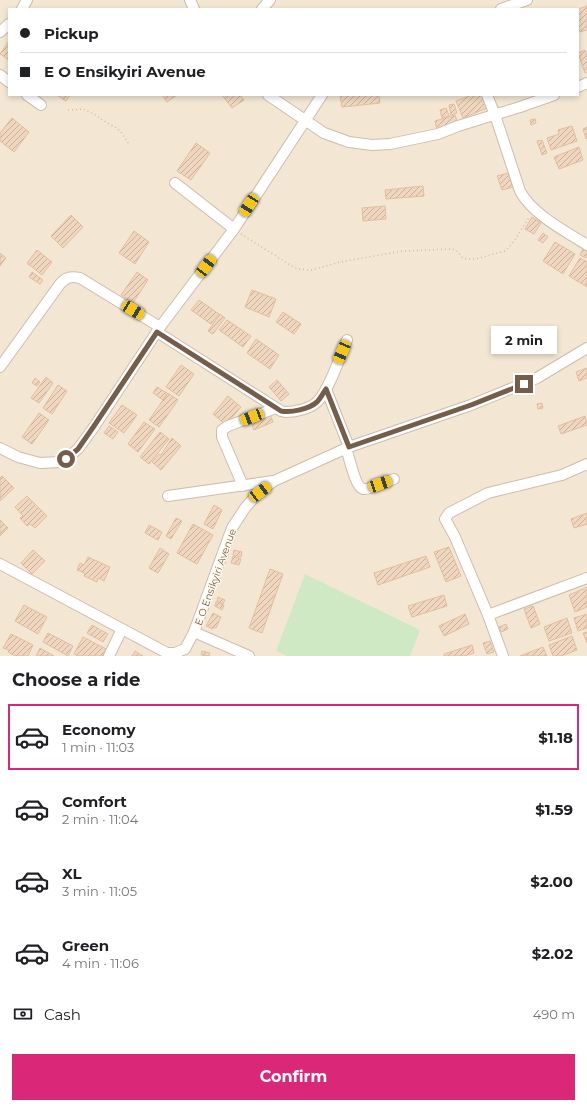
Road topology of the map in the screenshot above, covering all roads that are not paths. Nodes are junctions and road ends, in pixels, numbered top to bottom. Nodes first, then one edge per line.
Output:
1 (270, 0) edge
2 (527, 0) edge
3 (263, 8) edge
4 (504, 8) edge
5 (8, 25) edge
6 (0, 32) edge
7 (28, 96) edge
8 (269, 96) edge
9 (321, 96) edge
10 (487, 96) edge
11 (551, 96) edge
12 (41, 105) dead end
13 (495, 115) junction
14 (304, 121) junction
15 (175, 182) dead end
16 (234, 229) junction
17 (587, 245) edge
18 (158, 329) junction
19 (347, 340) dead end
20 (587, 348) edge
21 (0, 367) edge
22 (326, 389) junction
23 (276, 408) junction
24 (348, 447) junction
25 (0, 448) edge
26 (587, 464) edge
27 (394, 480) dead end
28 (274, 481) junction
29 (243, 486) junction
30 (168, 496) dead end
31 (1, 567) edge
32 (587, 578) edge
33 (488, 615) junction
34 (122, 629) junction
35 (194, 632) junction
36 (187, 652) edge
37 (109, 656) edge
38 (249, 656) edge
39 (503, 656) edge

1 - 3 street
2 - 4 street
5 - 6 street
7 - 12 street
8 - 14 street
9 - 14 street
10 - 13 street
11 - 13 street
13 - 14 street
13 - 17 street
14 - 16 street
15 - 16 street
16 - 18 street
18 - 21 street
18 - 23 street
18 - 25 street
19 - 22 street
20 - 24 street, E O Ensikyiri Avenue
22 - 23 street
22 - 24 street
23 - 29 street
24 - 27 street
24 - 28 street, E O Ensikyiri Avenue
26 - 33 street
28 - 29 street
28 - 35 street, E O Ensikyiri Avenue
29 - 30 street
31 - 34 street
32 - 33 street
33 - 39 street
34 - 36 street, E O Ensikyiri Avenue
34 - 37 street
35 - 36 street, E O Ensikyiri Avenue
35 - 38 street

